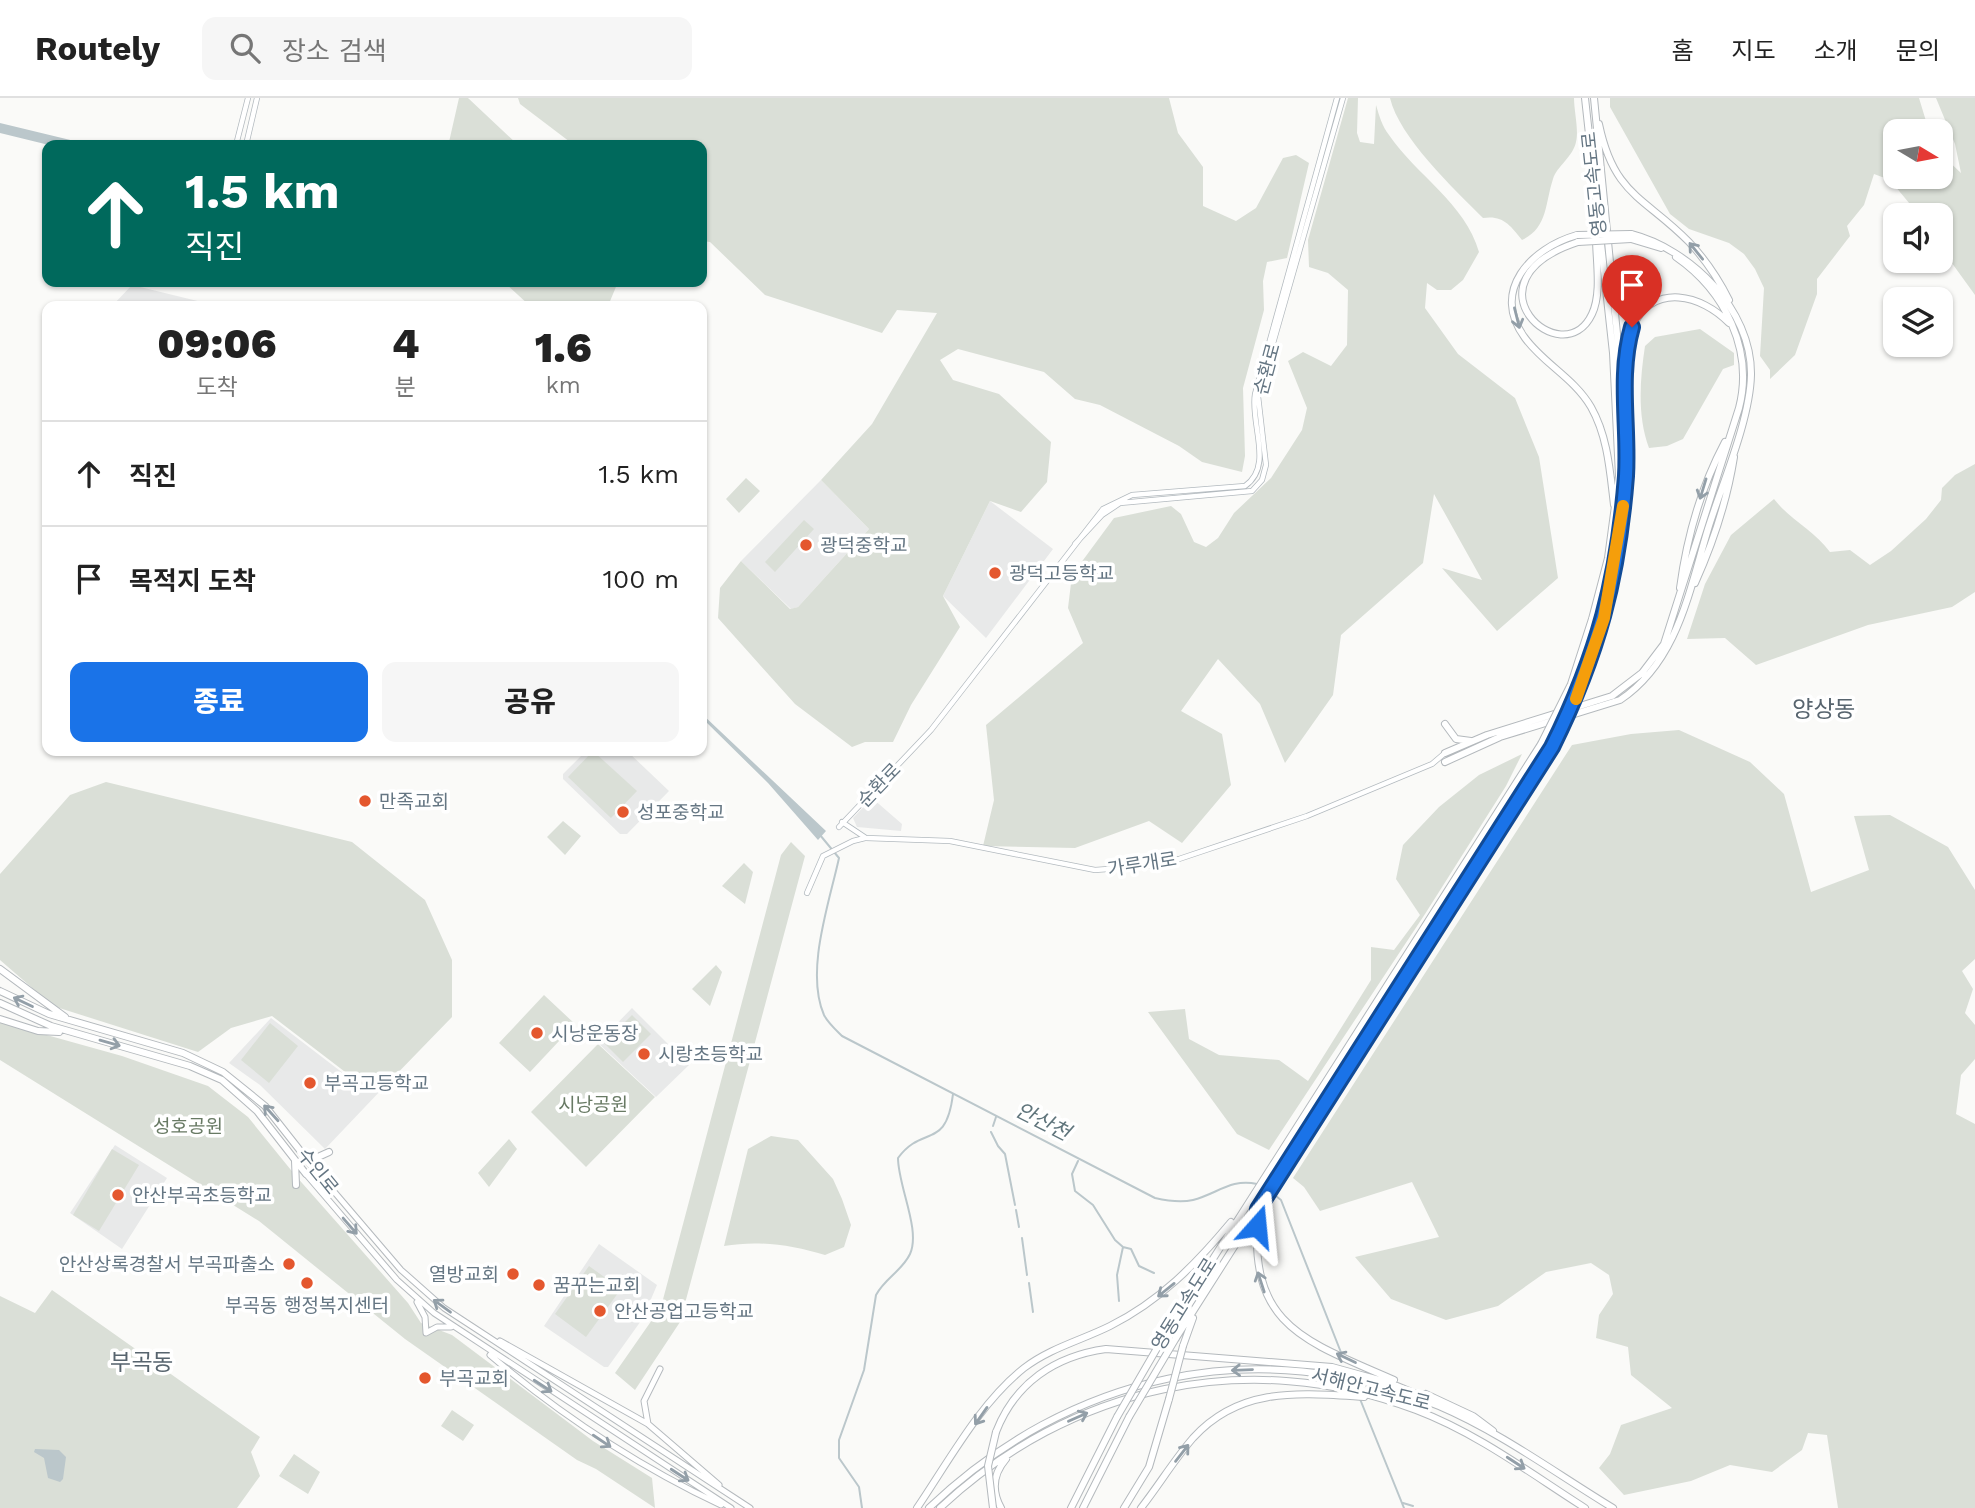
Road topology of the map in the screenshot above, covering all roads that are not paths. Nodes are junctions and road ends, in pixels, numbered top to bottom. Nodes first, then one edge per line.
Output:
1 (248, 98) edge
2 (257, 98) edge
3 (1337, 98) edge
4 (1343, 98) edge
5 (1585, 98) edge
6 (1595, 98) edge
7 (237, 140) edge
8 (247, 140) edge
9 (1596, 194) junction
10 (1631, 236) junction
11 (1578, 238) junction
12 (1733, 327) junction
13 (1741, 331) junction
14 (1748, 374) junction
15 (1623, 388) junction
16 (1736, 429) junction
17 (1615, 519) junction
18 (1075, 545) junction
19 (1681, 607) junction
20 (1445, 724) dead end
21 (1473, 741) junction
22 (1445, 758) junction
23 (866, 838) junction
24 (807, 893) dead end
25 (0, 969) edge
26 (0, 991) edge
27 (0, 1003) edge
28 (0, 1019) edge
29 (70, 1021) junction
30 (69, 1032) junction
31 (300, 1149) junction
32 (329, 1152) dead end
33 (294, 1156) junction
34 (313, 1167) joint
35 (306, 1174) joint
36 (296, 1185) dead end
37 (1246, 1204) junction
38 (1258, 1209) junction
39 (1203, 1297) junction
40 (416, 1299) junction
41 (466, 1322) junction
42 (454, 1328) junction
43 (472, 1339) junction
44 (660, 1369) dead end
45 (1369, 1372) junction
46 (1377, 1397) junction
47 (1460, 1413) junction
48 (648, 1424) junction
49 (1011, 1453) junction
50 (732, 1496) junction
51 (730, 1508) edge
52 (750, 1508) edge
53 (917, 1508) edge
54 (929, 1508) edge
55 (940, 1508) edge
56 (993, 1508) edge
57 (1001, 1508) edge
58 (1069, 1508) edge
59 (1083, 1508) edge
60 (1124, 1508) edge
61 (1141, 1508) edge
62 (1585, 1508) edge
63 (1613, 1508) edge

1 - 7 main road
2 - 8 main road
3 - 18 main road, 순환로
4 - 18 main road, 순환로
5 - 9 highway, 영동고속도로
13 -> 6 highway
6 - 15 highway, 영동고속도로
9 - 11 highway
9 - 17 highway, 영동고속도로
10 - 11 highway, bridge
10 - 12 highway
10 - 13 highway
11 -> 17 highway
12 - 14 highway
12 - 15 highway
13 - 14 highway
14 - 16 highway
15 - 38 highway, 영동고속도로, bridge
16 - 19 highway
16 - 19 highway
17 - 37 highway, 영동고속도로, bridge
18 - 23 main road, 순환로
19 - 21 highway
19 - 22 highway
20 - 21 highway
21 - 22 highway
22 - 23 main road, 가루개로
23 - 24 main road, 가루개로
25 - 29 highway
29 -> 26 highway, 수인로
27 - 30 highway, 수인로
28 - 30 highway
31 -> 29 highway, 수인로
30 -> 33 highway, 수인로
31 - 32 highway
31 - 34 highway, 수인로
33 - 35 highway, 수인로
33 - 36 highway
41 -> 34 main road, 수인로
35 -> 40 main road, 수인로
37 -> 53 highway
37 - 58 highway, 영동고속도로, bridge
38 - 39 highway, 영동고속도로
45 -> 38 highway
39 - 59 highway, 영동고속도로, bridge
39 - 60 highway, bridge
40 - 42 main road, 수인로
40 - 42 main road
41 - 48 main road
41 - 50 main road, 수인로
42 - 43 main road, 수인로
43 -> 51 main road, 수인로
43 -> 51 main road
44 - 48 main road
45 - 47 highway
45 - 56 highway, bridge
49 -> 46 highway, 서해안고속도로
61 -> 46 highway
46 -> 62 highway, 서해안고속도로
47 -> 54 highway, 서해안고속도로
47 - 63 highway, 서해안고속도로
48 - 50 main road
49 - 55 highway, 서해안고속도로
49 - 57 highway
50 - 52 main road

